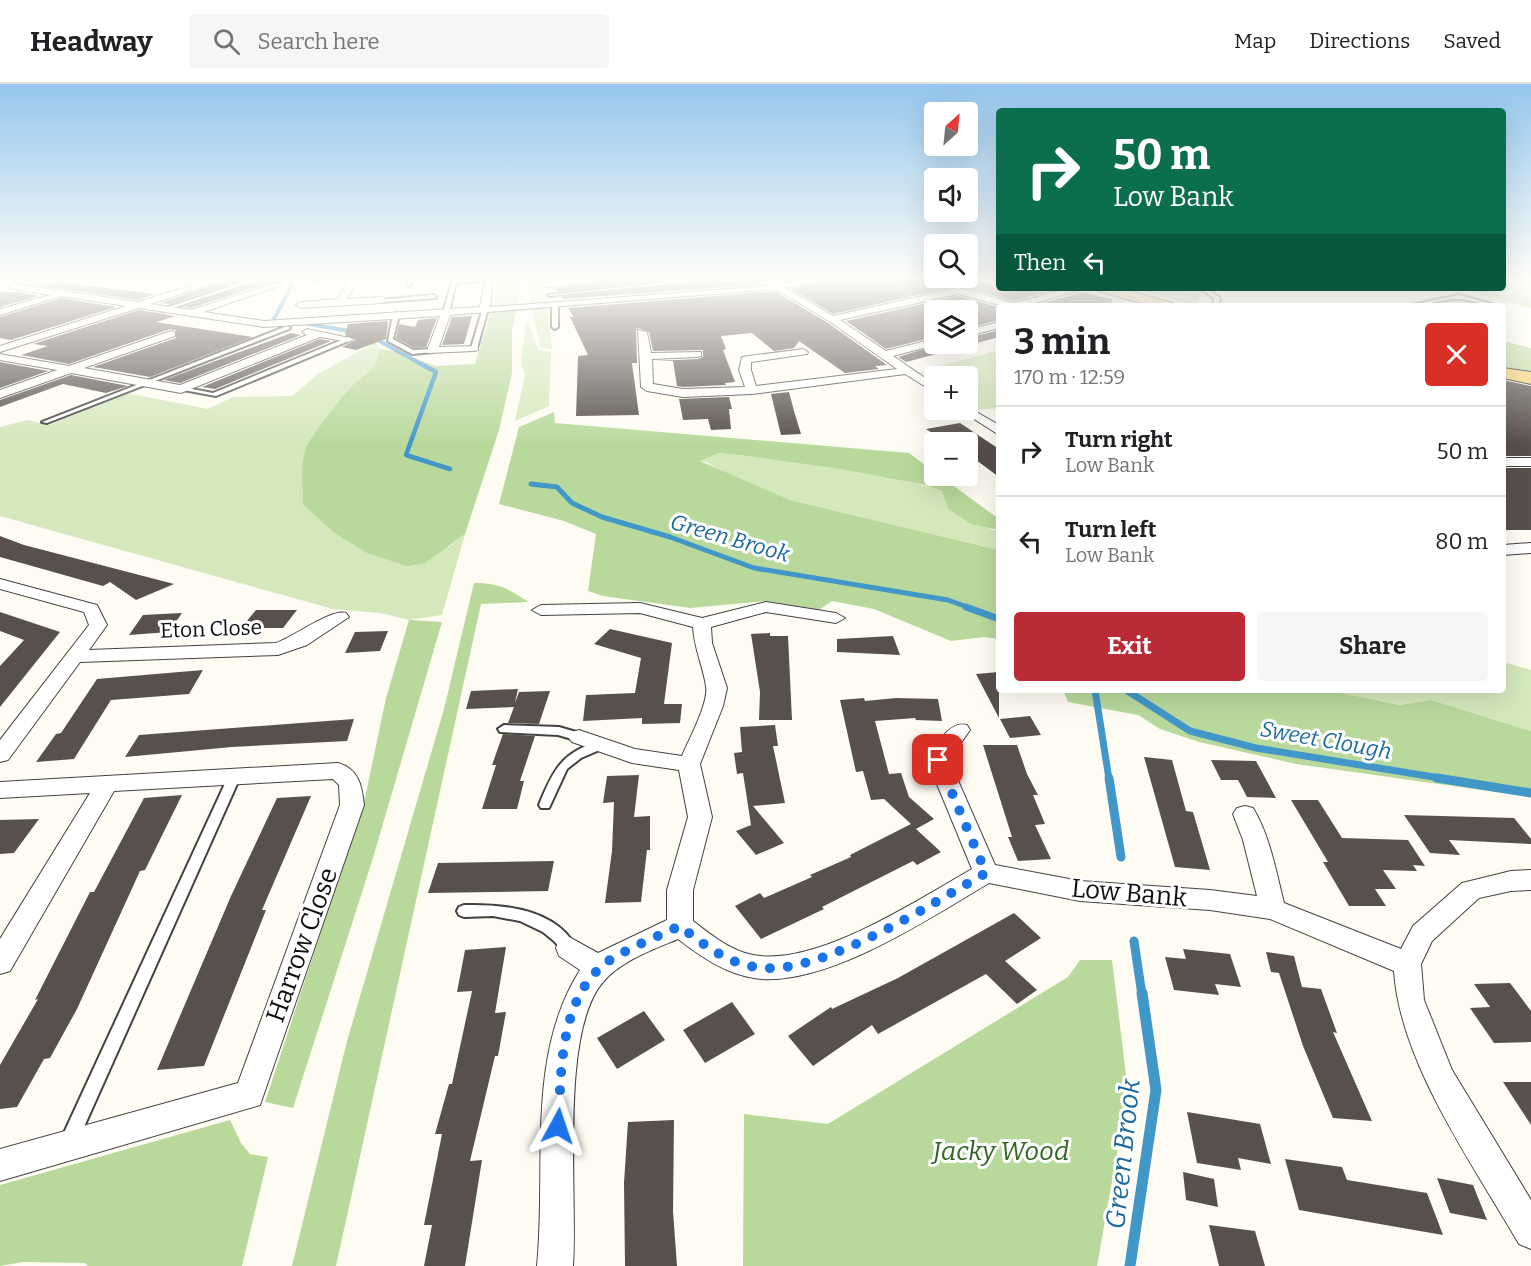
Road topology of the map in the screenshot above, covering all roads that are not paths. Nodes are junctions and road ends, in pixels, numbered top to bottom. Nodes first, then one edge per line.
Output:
1 (47, 334) edge
2 (171, 334) dead end
3 (271, 334) edge
4 (319, 334) joint
5 (391, 334) edge
6 (438, 334) edge
7 (478, 334) edge
8 (642, 334) edge
9 (853, 334) edge
10 (349, 339) joint
11 (924, 345) edge
12 (474, 348) joint
13 (0, 349) edge
14 (432, 351) junction
15 (803, 352) dead end
16 (697, 354) dead end
17 (883, 355) junction
18 (646, 356) junction
19 (0, 357) edge
20 (70, 370) junction
21 (906, 371) junction
22 (1506, 374) edge
23 (1531, 378) edge
24 (924, 383) edge
25 (144, 384) junction
26 (181, 389) junction
27 (752, 390) junction
28 (0, 394) edge
29 (978, 418) edge
30 (45, 422) dead end
31 (996, 429) edge
32 (1506, 462) edge
33 (1531, 462) edge
34 (1531, 548) edge
35 (1506, 550) edge
36 (0, 584) edge
37 (540, 610) dead end
38 (340, 617) dead end
39 (836, 618) dead end
40 (702, 624) junction
41 (76, 656) junction
42 (504, 729) dead end
43 (960, 730) dead end
44 (579, 737) joint
45 (600, 745) junction
46 (0, 755) edge
47 (689, 764) junction
48 (235, 775) junction
49 (108, 782) junction
50 (0, 790) edge
51 (546, 805) dead end
52 (1245, 814) dead end
53 (986, 873) junction
54 (1531, 880) edge
55 (1273, 909) junction
56 (464, 911) dead end
57 (680, 926) junction
58 (569, 948) joint
59 (0, 963) edge
60 (1407, 964) junction
61 (599, 969) junction
62 (67, 1146) junction
63 (0, 1164) edge
64 (1531, 1232) edge
65 (555, 1266) edge

1 - 13 street
2 - 20 street
3 - 25 lane
4 - 10 street
4 - 26 street
5 - 14 lane
6 - 14 street
7 - 12 lane
8 - 18 street
9 - 17 street
10 - 26 lane
11 - 17 street
12 - 14 street
15 - 27 street
16 - 18 street
17 - 21 street
18 - 27 street
19 - 20 street
20 - 25 street
20 - 28 street
21 - 24 street
21 - 27 street
22 - 23 main road
25 - 26 street
25 - 30 lane
29 - 31 street
32 - 33 street
34 - 35 street
36 - 41 street
37 - 40 street
38 - 41 street, Eton Close
39 - 40 street
40 - 47 street
41 - 46 street
42 - 44 lane
43 - 53 street
44 - 45 street
45 - 47 street
45 - 51 lane
47 - 57 street
48 - 49 street, Harrow Close
48 - 62 lane
48 - 62 street, Harrow Close
49 - 50 street, Harrow Close
49 - 59 street
52 - 55 street
53 - 55 street, Low Bank
53 - 57 street
54 - 60 street
55 - 60 street, Low Bank
56 - 58 lane
57 - 61 street
58 - 61 street
60 - 64 street
61 - 65 street
62 - 63 street, Harrow Close

